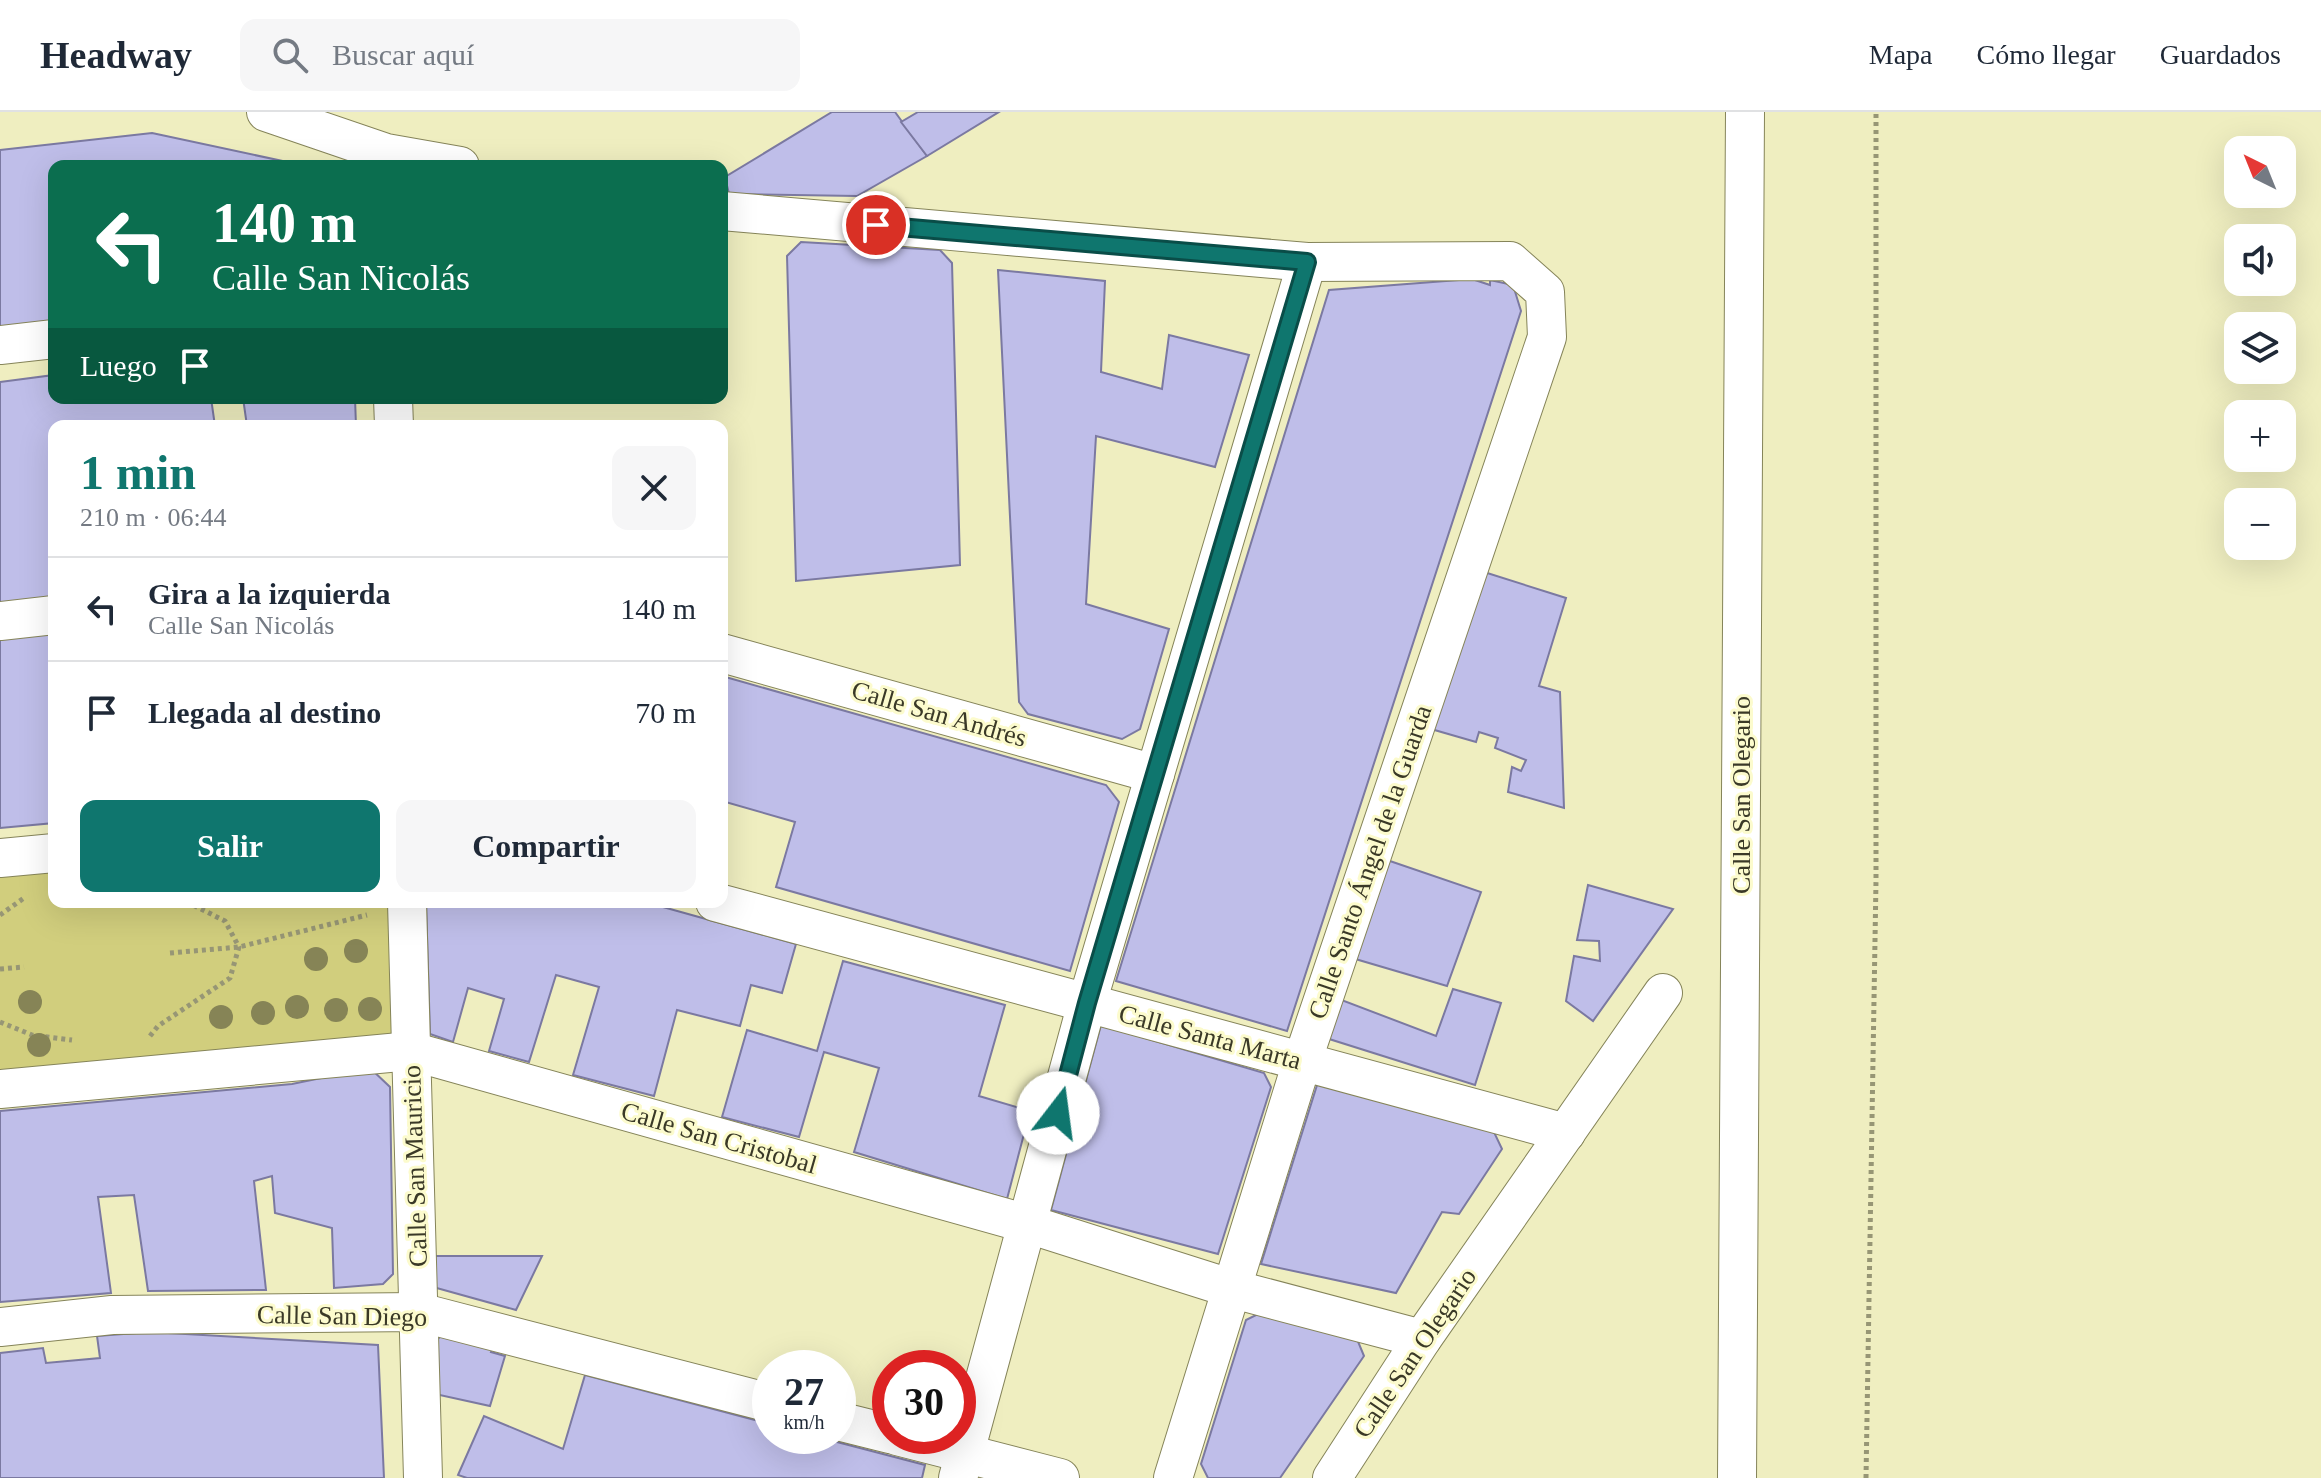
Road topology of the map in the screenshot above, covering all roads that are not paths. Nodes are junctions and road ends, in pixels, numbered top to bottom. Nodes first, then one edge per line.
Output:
1 (266, 112) edge
2 (1745, 112) edge
3 (386, 159) edge
4 (728, 212) edge
5 (1307, 262) junction
6 (48, 340) edge
7 (0, 345) edge
8 (48, 616) edge
9 (0, 621) edge
10 (728, 655) edge
11 (1155, 774) junction
12 (48, 854) edge
13 (0, 858) edge
14 (728, 906) edge
15 (407, 908) edge
16 (1663, 993) dead end
17 (1087, 1003) junction
18 (411, 1051) junction
19 (1302, 1062) junction
20 (0, 1089) edge
21 (1566, 1133) junction
22 (1028, 1224) junction
23 (1233, 1289) junction
24 (419, 1312) junction
25 (0, 1327) edge
26 (1422, 1339) junction
27 (752, 1398) edge
28 (935, 1454) edge
29 (961, 1466) edge
30 (423, 1478) edge
31 (1060, 1478) edge
32 (1173, 1478) edge
33 (1332, 1478) edge
34 (1737, 1478) edge

1 - 3 street
2 - 34 street, Calle San Olegario
4 - 5 street
5 - 11 street
5 - 19 street, Calle Santo Ángel de la Guarda
6 - 7 street
8 - 9 street
10 - 11 street, Calle San Andrés
11 - 17 street
12 - 13 street
14 - 17 street, Calle Santa Marta
15 - 18 street, Calle San Mauricio
16 - 21 street, Calle San Olegario
17 - 19 street, Calle Santa Marta
17 - 22 street
18 - 20 street, Calle San Cristobal
18 - 22 street, Calle San Cristobal
18 - 24 street, Calle San Mauricio
19 - 21 street, Calle Santa Marta
19 - 23 street, Calle Santo Ángel de la Guarda
21 - 26 street, Calle San Olegario
22 - 23 street, Calle San Cristobal
22 - 29 street
23 - 26 street, Calle San Cristobal
23 - 32 street, Calle Santo Ángel de la Guarda
24 - 25 street, Calle San Diego
24 - 27 street, Calle San Diego
24 - 30 street, Calle San Mauricio
26 - 33 street, Calle San Olegario
28 - 29 street
29 - 31 street

